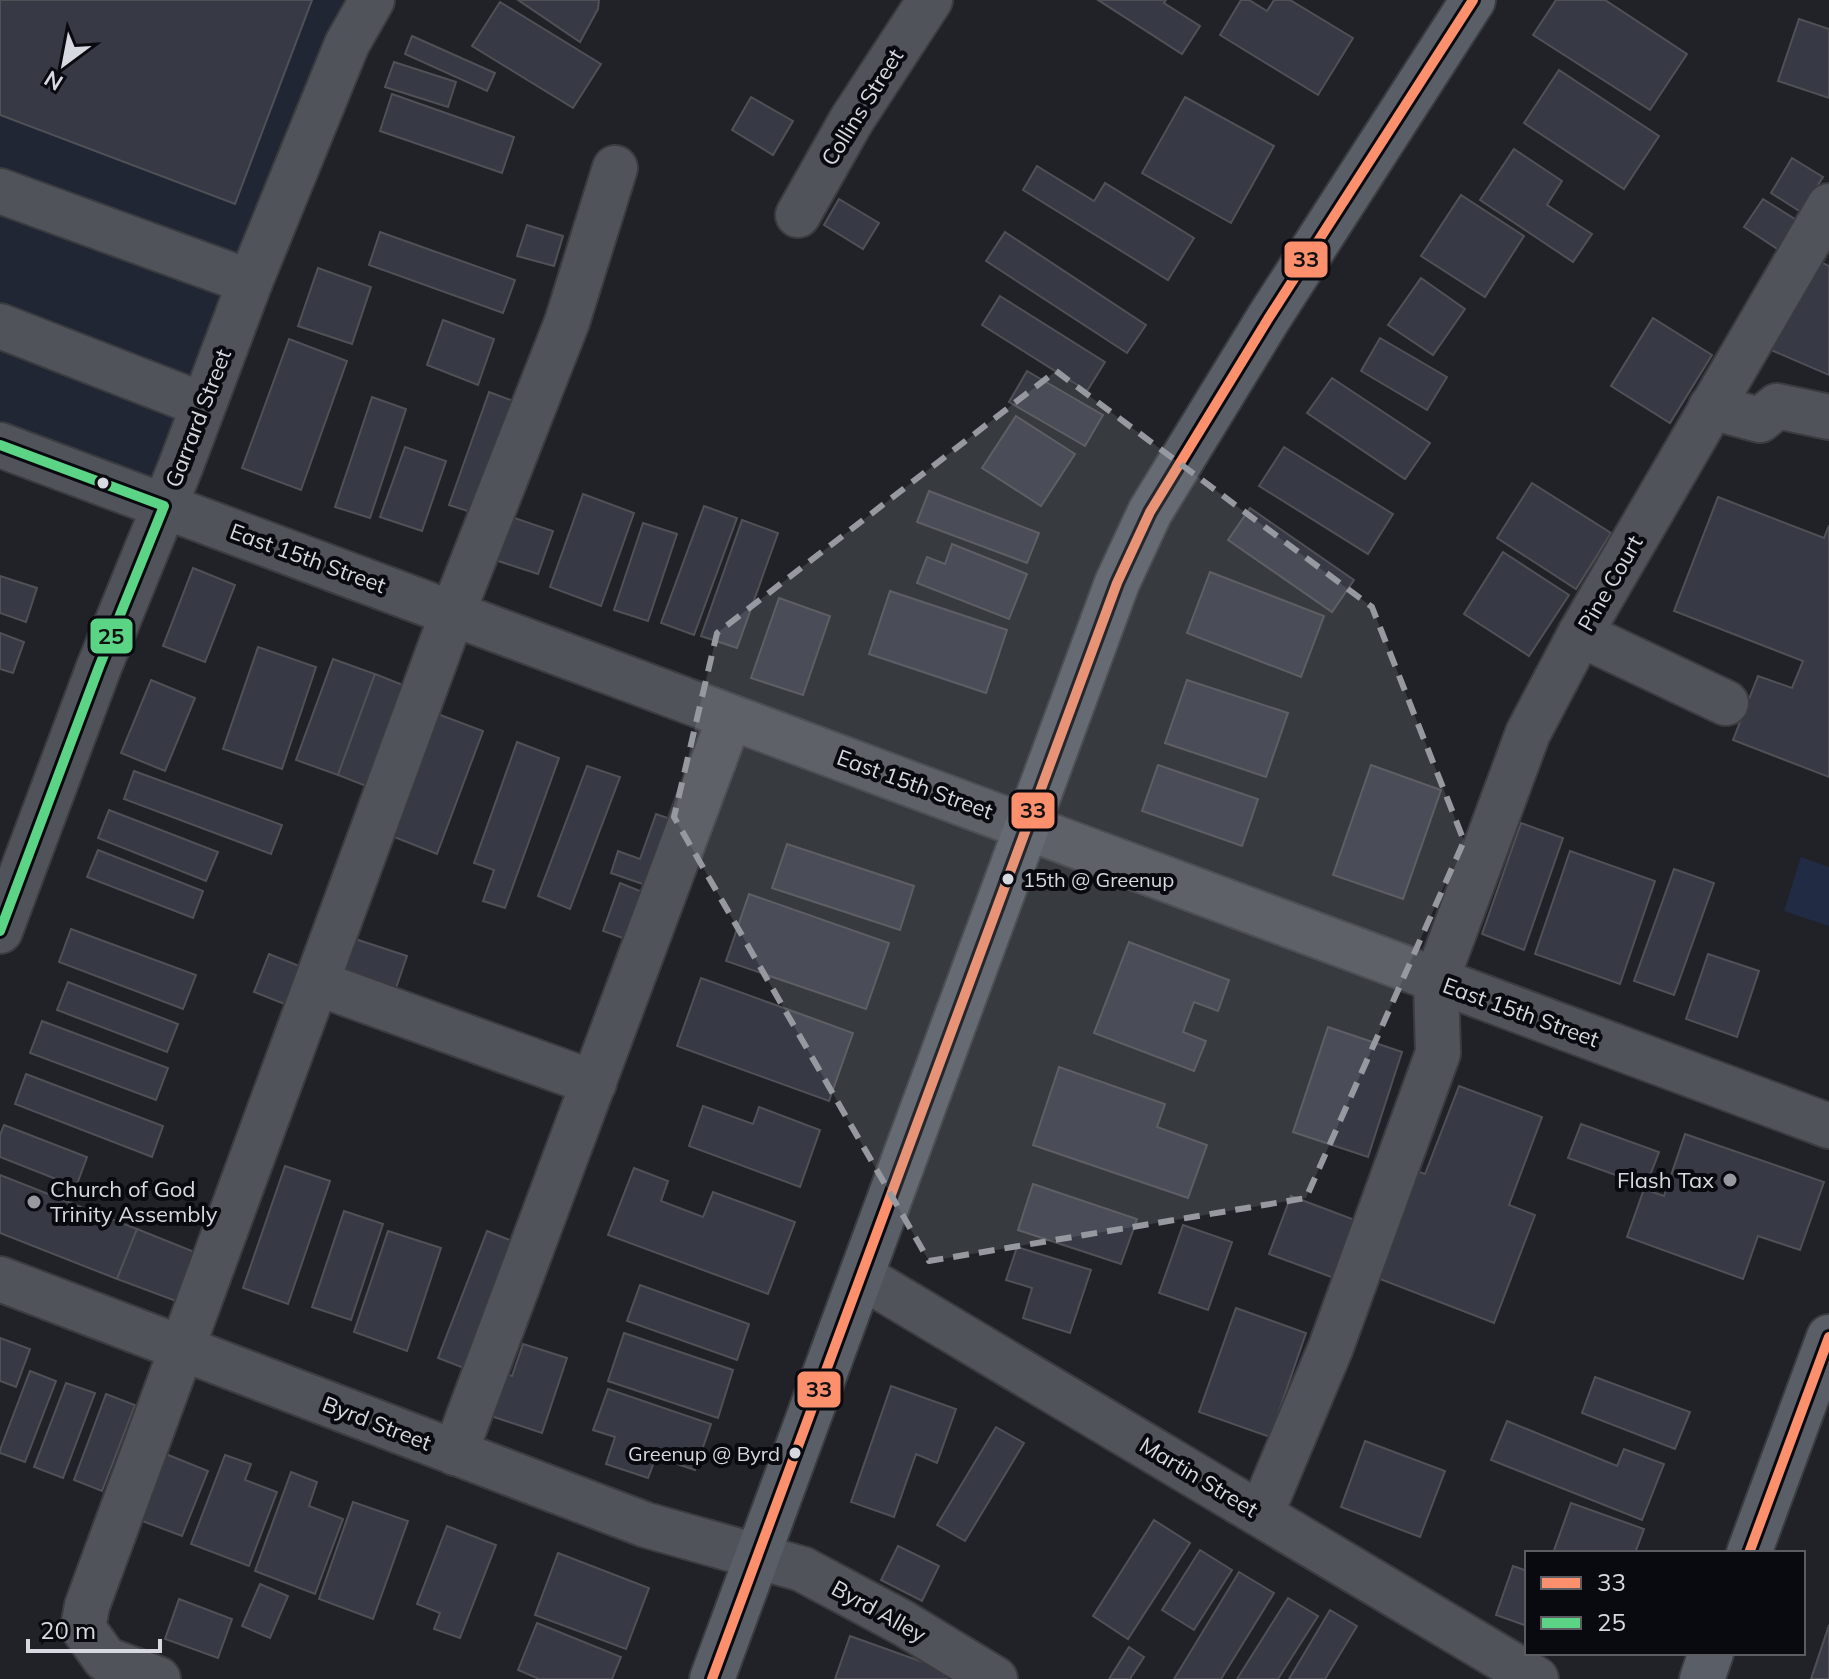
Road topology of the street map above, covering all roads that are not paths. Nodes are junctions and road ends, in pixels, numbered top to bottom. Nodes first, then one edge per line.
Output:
1 (372, 0) edge
2 (930, 0) edge
3 (1473, 0) edge
4 (615, 168) dead end
5 (0, 191) edge
6 (1829, 206) edge
7 (798, 215) dead end
8 (250, 282) junction
9 (0, 326) edge
10 (203, 405) junction
11 (1711, 407) junction
12 (1829, 417) edge
13 (0, 445) edge
14 (164, 506) junction
15 (453, 612) junction
16 (1580, 634) junction
17 (1726, 703) dead end
18 (730, 717) junction
19 (1027, 825) junction
20 (0, 931) edge
21 (1436, 981) junction
22 (317, 983) junction
23 (594, 1083) junction
24 (1829, 1126) edge
25 (861, 1276) junction
26 (0, 1279) edge
27 (1829, 1337) edge
28 (182, 1348) junction
29 (455, 1453) junction
30 (1261, 1514) junction
31 (1750, 1551) edge
32 (757, 1556) junction
33 (1710, 1655) edge
34 (158, 1679) edge
35 (712, 1679) edge
36 (995, 1679) edge
37 (1536, 1679) edge
38 (1702, 1679) edge

1 - 8 street, Garrard Street
2 - 7 street, Collins Street
3 - 19 main road
4 - 15 street
5 - 8 street
6 - 11 street, Pine Court
8 - 10 street, Garrard Street
9 - 10 street
10 - 14 street, Garrard Street
11 - 12 street
11 - 16 street, Pine Court
13 - 14 street, East 15th Street
14 - 15 street, East 15th Street
14 - 20 street, Garrard Street
15 - 18 street, East 15th Street
15 - 22 street
16 - 17 street
16 - 21 street, Pine Court
18 - 19 street, East 15th Street
18 - 23 street
19 - 21 street, East 15th Street
19 - 25 main road
21 - 24 street, East 15th Street
21 - 30 street
22 - 23 street
22 - 28 street
23 - 29 street
25 - 30 street, Martin Street
25 - 32 main road
26 - 28 street, Byrd Street
27 - 31 main road
28 - 29 street, Byrd Street
28 - 34 street
29 - 32 street, Byrd Street
30 - 37 street, Martin Street
32 - 35 main road
32 - 36 street, Byrd Alley
33 - 38 main road

